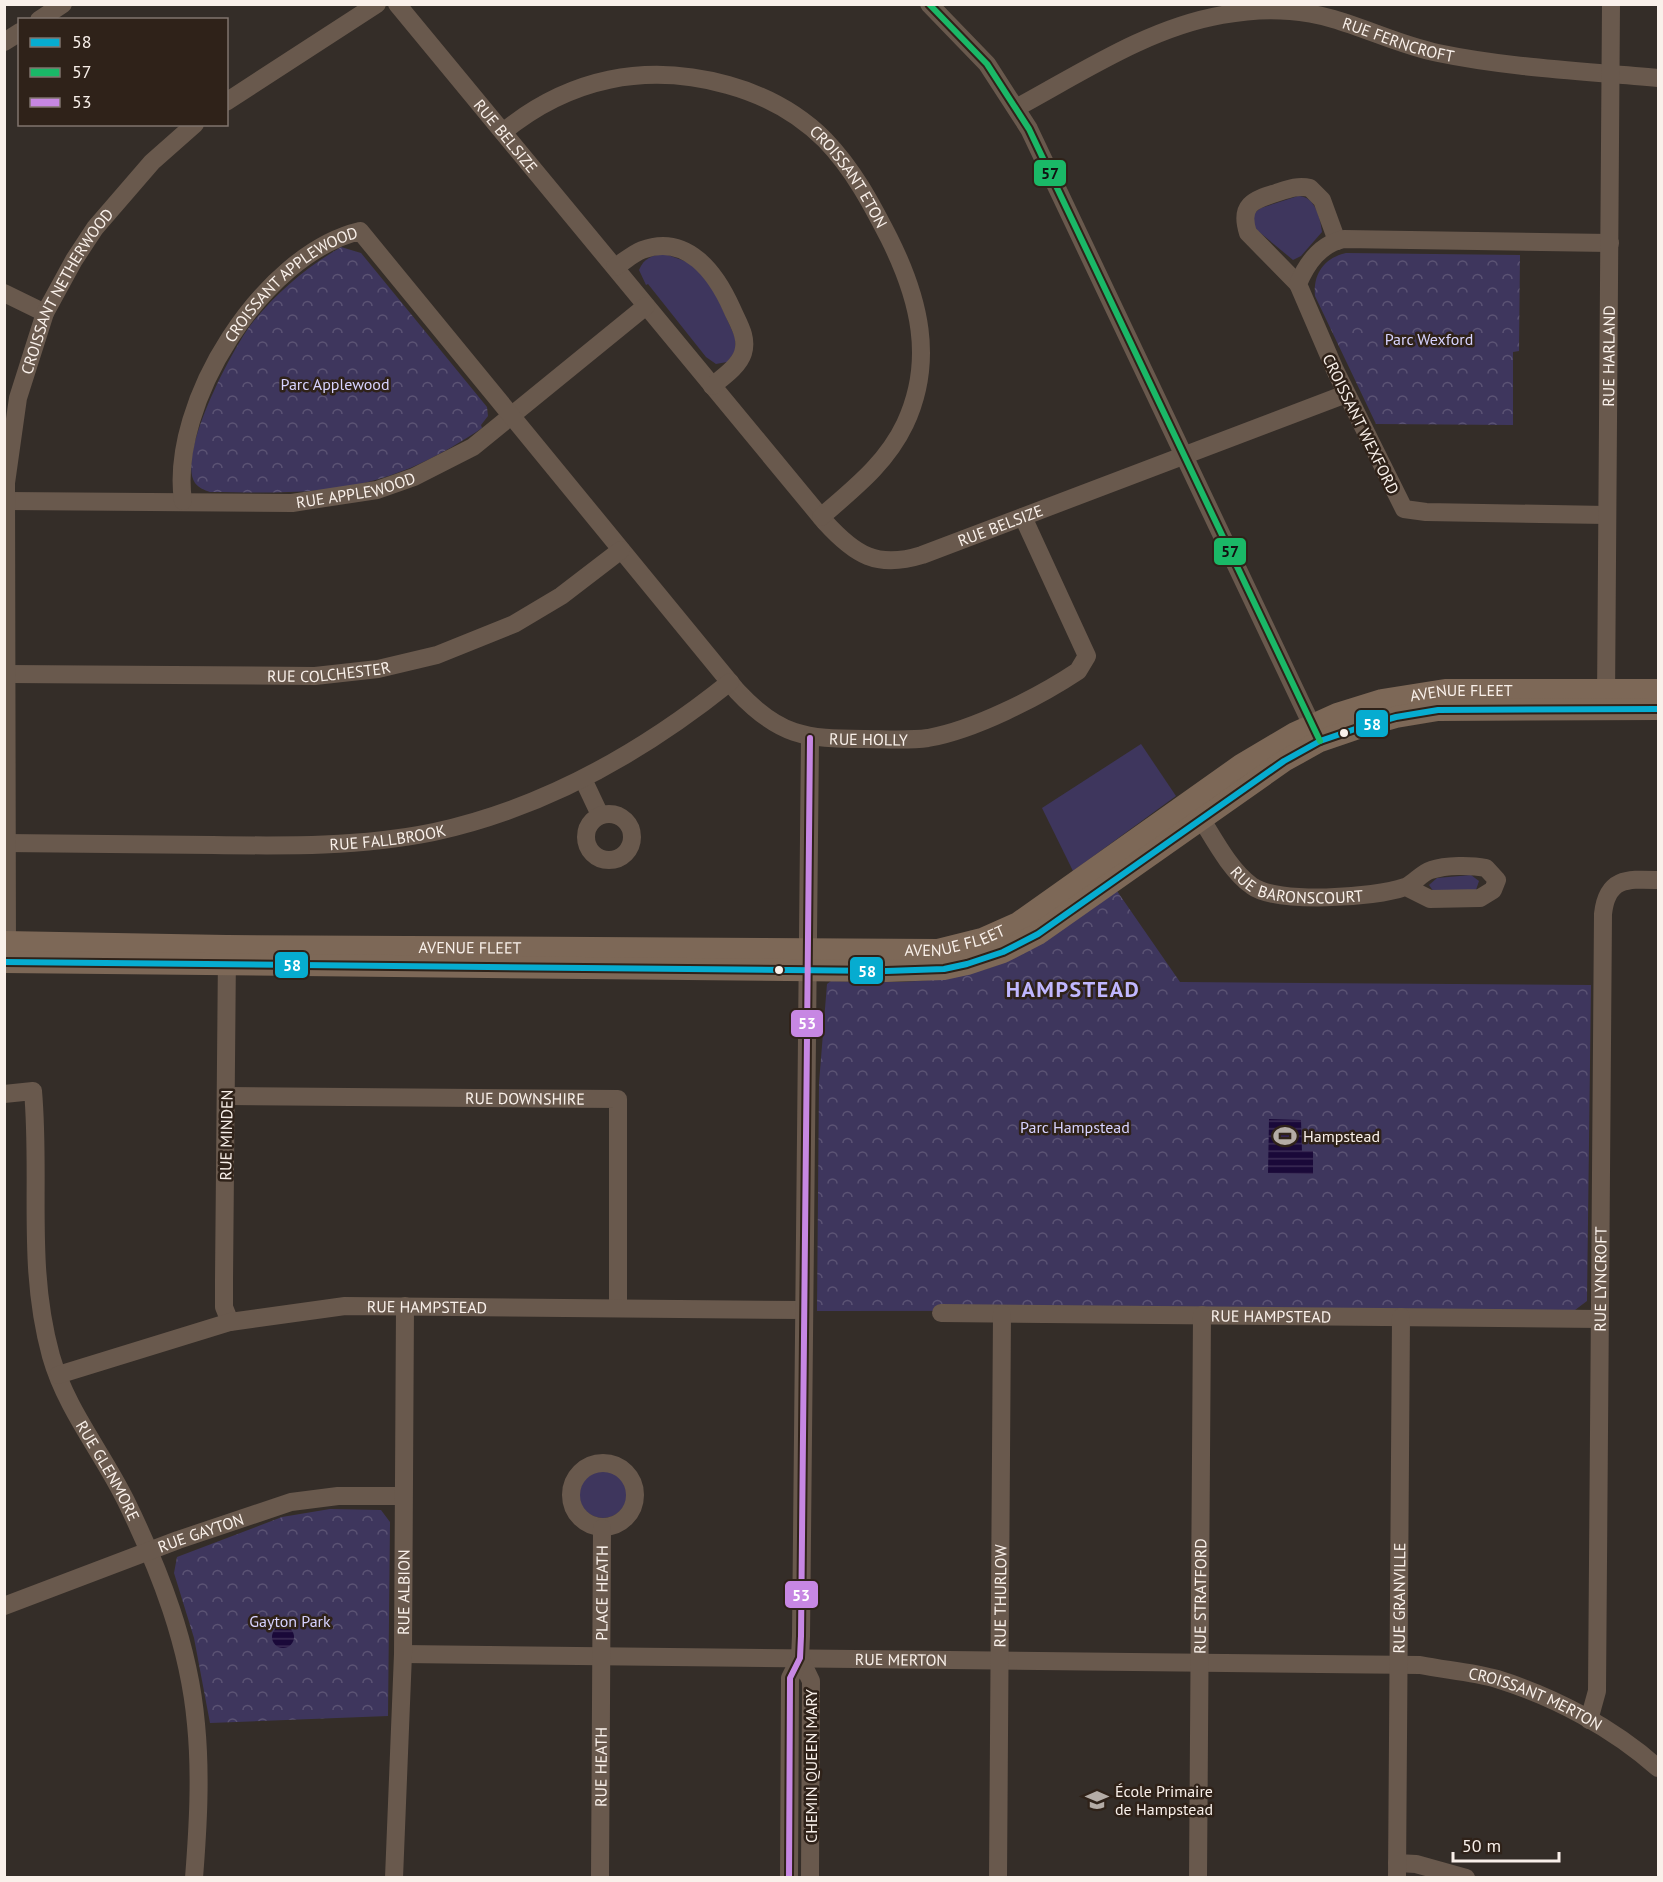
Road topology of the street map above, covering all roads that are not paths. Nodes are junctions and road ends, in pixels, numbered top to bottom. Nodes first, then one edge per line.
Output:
1 (63, 4) edge
2 (377, 4) edge
3 (398, 4) edge
4 (929, 4) edge
5 (1611, 4) edge
6 (1206, 11) edge
7 (42, 18) edge
8 (18, 33) edge
9 (4, 42) edge
10 (1611, 74) junction
11 (1659, 78) edge
12 (228, 101) edge
13 (1016, 108) junction
14 (193, 126) edge
15 (503, 132) junction
16 (1337, 241) junction
17 (1610, 243) junction
18 (615, 267) junction
19 (1298, 284) junction
20 (4, 293) edge
21 (646, 306) junction
22 (45, 313) junction
23 (712, 386) junction
24 (1346, 394) junction
25 (512, 415) junction
26 (1185, 456) junction
27 (6, 501) junction
28 (183, 501) junction
29 (1607, 515) junction
30 (821, 517) junction
31 (1023, 517) junction
32 (621, 550) junction
33 (7, 674) junction
34 (730, 682) junction
35 (1659, 690) edge
36 (1606, 699) junction
37 (1659, 709) edge
38 (1316, 733) junction
39 (810, 738) junction
40 (583, 779) junction
41 (1196, 810) junction
42 (600, 816) dead end
43 (5, 843) edge
44 (1659, 880) edge
45 (1406, 887) dead end
46 (6, 952) edge
47 (227, 956) junction
48 (806, 961) junction
49 (4, 1094) edge
50 (227, 1096) junction
51 (405, 1306) junction
52 (618, 1307) junction
53 (804, 1310) junction
54 (941, 1313) dead end
55 (1002, 1314) junction
56 (1202, 1315) junction
57 (1401, 1317) junction
58 (1600, 1319) junction
59 (230, 1322) junction
60 (58, 1375) junction
61 (403, 1496) junction
62 (602, 1528) dead end
63 (150, 1552) junction
64 (4, 1605) edge
65 (403, 1654) junction
66 (601, 1656) junction
67 (800, 1658) junction
68 (1000, 1660) junction
69 (1199, 1662) junction
70 (1398, 1664) junction
71 (1589, 1720) junction
72 (1659, 1768) edge
73 (1396, 1870) edge
74 (194, 1878) edge
75 (394, 1878) edge
76 (600, 1878) edge
77 (789, 1878) edge
78 (810, 1878) edge
79 (998, 1878) edge
80 (1198, 1878) edge
81 (1466, 1878) edge

1 - 7 street
2 - 12 street
3 - 15 street, RUE BELSIZE
4 - 13 street
5 - 10 street, RUE HARLAND
6 - 10 street, RUE FERNCROFT
6 - 13 street, RUE FERNCROFT
8 - 9 street
10 - 11 street, RUE FERNCROFT
10 - 17 street, RUE HARLAND
13 - 26 street
14 - 22 street, CROISSANT NETHERWOOD
15 - 18 street, RUE BELSIZE
15 - 30 street, CROISSANT ETON
16 - 17 street
16 - 19 street
16 - 19 street, CROISSANT WEXFORD
17 - 29 street, RUE HARLAND
18 - 21 street, RUE BELSIZE
18 - 23 street
19 - 24 street, CROISSANT WEXFORD
20 - 22 street
21 - 23 street, RUE BELSIZE
21 - 25 street, RUE APPLEWOOD
22 - 27 street, CROISSANT NETHERWOOD
23 - 30 street, RUE BELSIZE
24 - 26 street, RUE BELSIZE
24 - 29 street, CROISSANT WEXFORD
25 - 28 street, RUE APPLEWOOD
25 - 28 street, CROISSANT APPLEWOOD
25 - 32 street, RUE HOLLY
26 - 31 street, RUE BELSIZE
26 - 38 street
27 - 28 street, RUE APPLEWOOD
27 - 33 street, CROISSANT NETHERWOOD
29 - 36 street, RUE HARLAND
30 - 31 street, RUE BELSIZE
31 - 39 street, RUE HOLLY
32 - 33 street, RUE COLCHESTER
32 - 34 street, RUE HOLLY
33 - 43 street, CROISSANT NETHERWOOD
34 - 39 street, RUE HOLLY
34 - 40 street, RUE FALLBROOK
35 - 36 main road, AVENUE FLEET
36 - 37 main road, AVENUE FLEET
36 - 38 main road, AVENUE FLEET
38 - 41 main road, AVENUE FLEET
39 - 48 street, CHEMIN QUEEN MARY
40 - 42 street
40 - 43 street, RUE FALLBROOK
41 - 45 street, RUE BARONSCOURT
41 - 48 main road, AVENUE FLEET
43 - 46 street, CROISSANT NETHERWOOD
44 - 58 street, RUE LYNCROFT
46 - 47 main road, AVENUE FLEET
47 - 48 main road, AVENUE FLEET
47 - 50 street, RUE MINDEN
48 - 53 street, CHEMIN QUEEN MARY
49 - 60 street, RUE GLENMORE
50 - 52 street, RUE DOWNSHIRE
50 - 59 street, RUE MINDEN
51 - 52 street, RUE HAMPSTEAD
51 - 59 street, RUE HAMPSTEAD
51 - 61 street, RUE ALBION
52 - 53 street, RUE HAMPSTEAD
53 - 67 street, CHEMIN QUEEN MARY
54 - 55 street, RUE HAMPSTEAD
55 - 56 street, RUE HAMPSTEAD
55 - 68 street, RUE THURLOW
56 - 57 street, RUE HAMPSTEAD
56 - 69 street, RUE STRATFORD
57 - 58 street, RUE HAMPSTEAD
57 - 70 street, RUE GRANVILLE
58 - 71 street, RUE LYNCROFT
59 - 60 street, RUE HAMPSTEAD
60 - 63 street, RUE GLENMORE
61 - 63 street, RUE GAYTON
61 - 65 street, RUE ALBION
62 - 66 street, PLACE HEATH
63 - 64 street, RUE GAYTON
63 - 74 street, RUE GLENMORE
65 - 66 street, RUE MERTON
65 - 75 street, RUE ALBION
66 - 67 street, RUE MERTON
66 - 76 street, RUE HEATH
67 - 68 street, RUE MERTON
67 - 77 street, CHEMIN QUEEN MARY
67 - 78 street, CHEMIN QUEEN MARY
68 - 69 street, RUE MERTON
68 - 79 street, RUE THURLOW
69 - 70 street, RUE MERTON
69 - 80 street, RUE STRATFORD
70 - 71 street, CROISSANT MERTON
70 - 73 street, RUE GRANVILLE
71 - 72 street, CROISSANT MERTON
73 - 81 street

